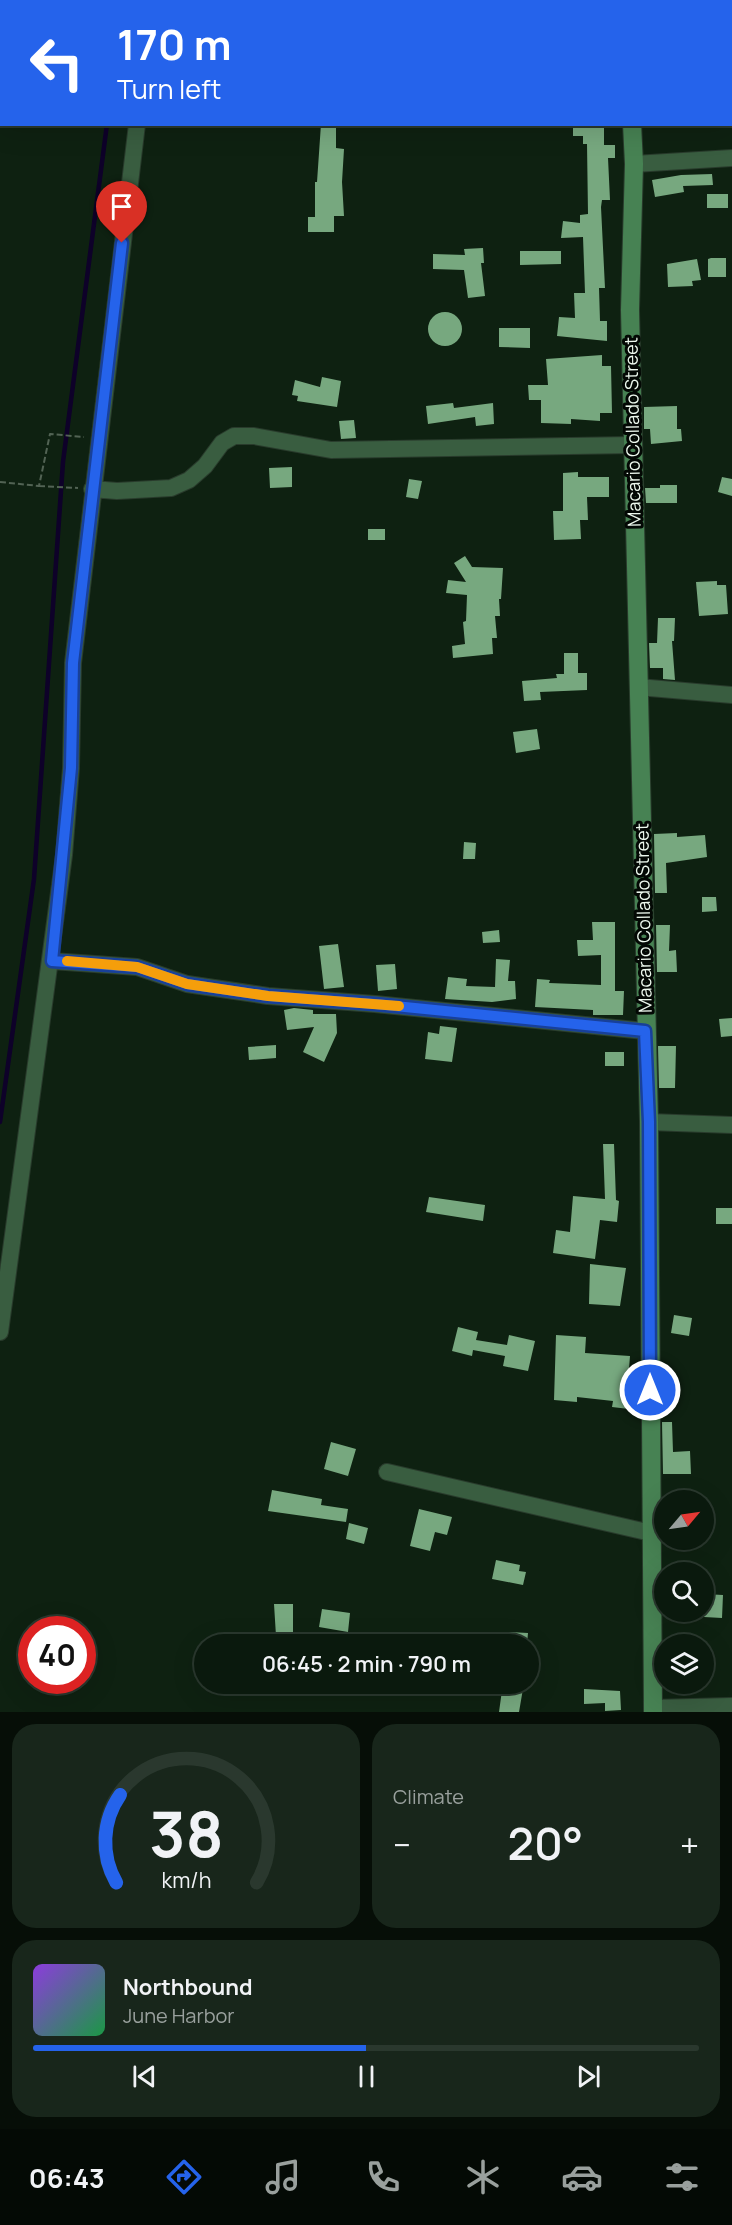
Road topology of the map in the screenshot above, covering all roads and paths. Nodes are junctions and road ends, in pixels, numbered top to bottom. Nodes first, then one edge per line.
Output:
1 (137, 126) edge
2 (632, 126) edge
3 (732, 158) edge
4 (634, 164) junction
5 (86, 437) dead end
6 (632, 445) junction
7 (0, 482) edge
8 (39, 486) junction
9 (87, 488) junction
10 (638, 687) junction
11 (732, 695) edge
12 (52, 961) junction
13 (645, 1031) junction
14 (649, 1122) junction
15 (732, 1125) edge
16 (0, 1332) edge
17 (387, 1472) dead end
18 (651, 1533) junction
19 (732, 1706) edge
20 (653, 1710) edge

1 - 9 street
2 - 4 street, Macario Collado Street
3 - 4 street
4 - 6 street, Macario Collado Street
5 - 8 path
6 - 9 street
6 - 10 street, Macario Collado Street
7 - 8 path
8 - 9 path
9 - 12 street
10 - 11 street
10 - 13 street, Macario Collado Street
12 - 13 street
12 - 16 street
13 - 14 street, Macario Collado Street
14 - 15 street
14 - 18 street, Macario Collado Street
17 - 18 street
18 - 20 street, Macario Collado Street
19 - 20 street

